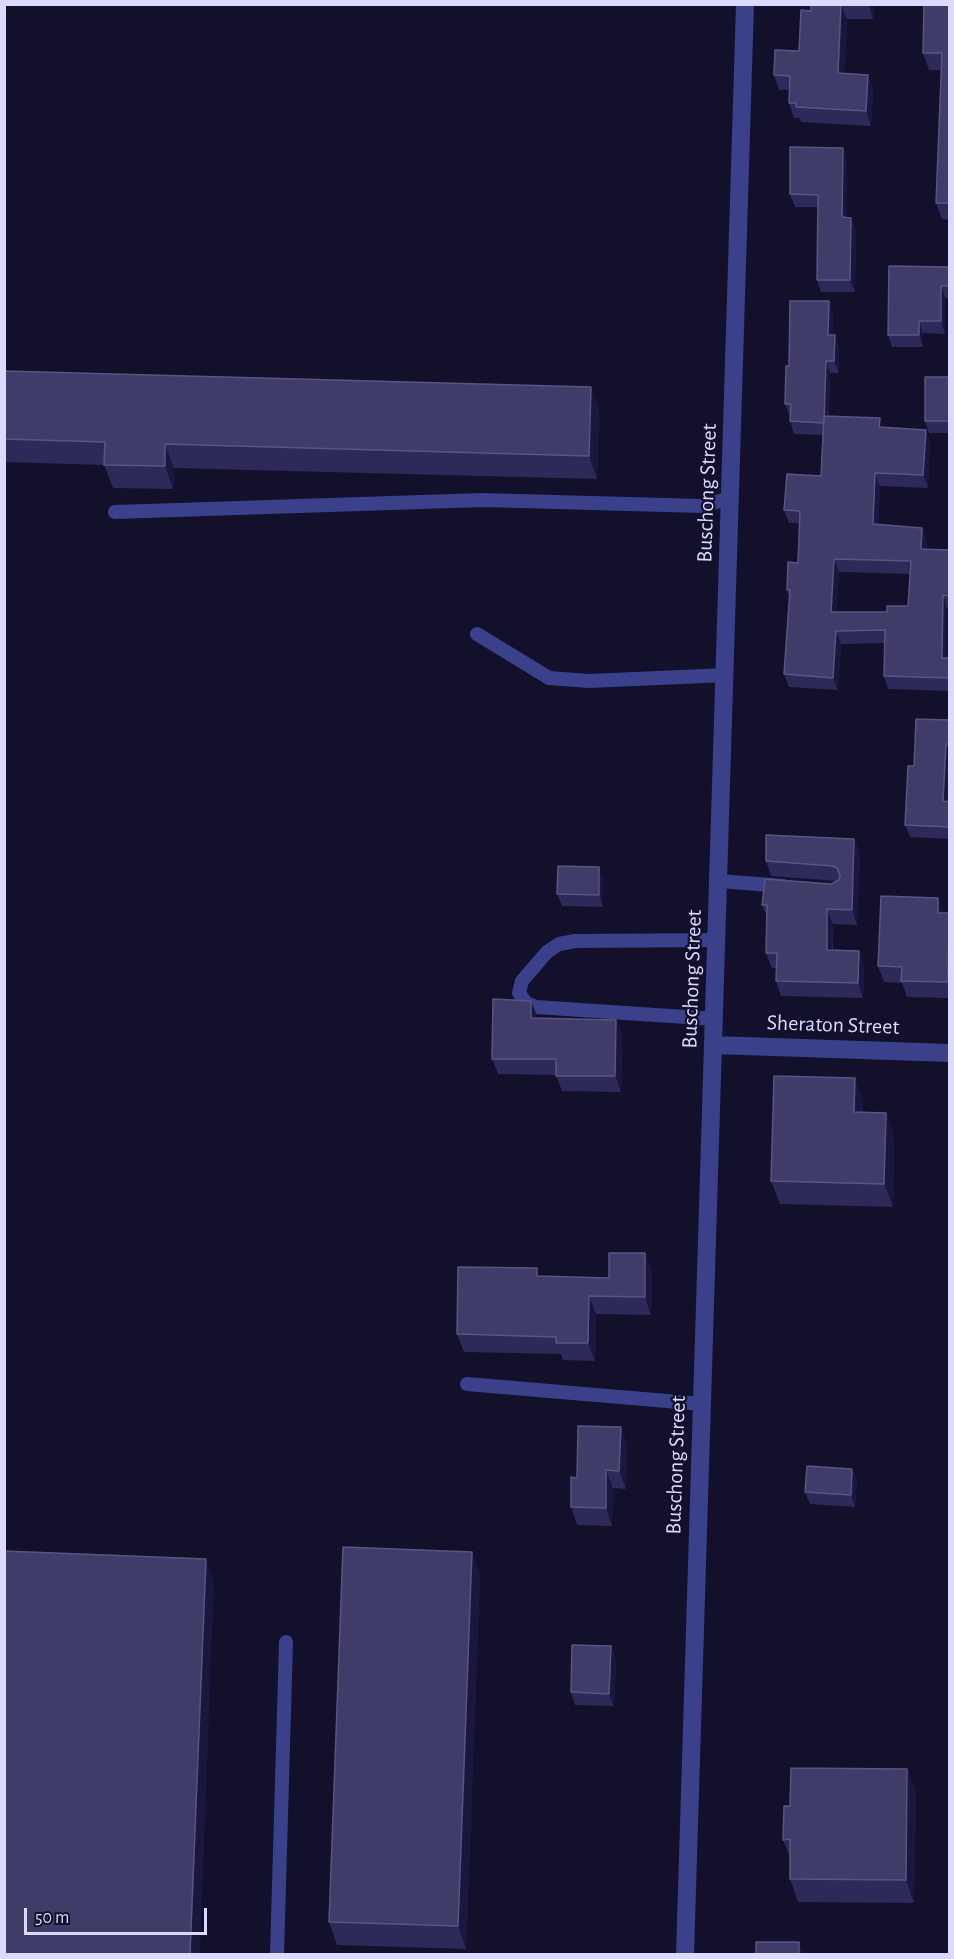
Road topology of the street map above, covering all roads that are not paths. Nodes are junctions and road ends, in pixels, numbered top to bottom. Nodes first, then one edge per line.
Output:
1 (745, 4) edge
2 (731, 498) junction
3 (116, 512) dead end
4 (477, 634) dead end
5 (726, 675) junction
6 (719, 881) junction
7 (794, 887) edge
8 (717, 940) junction
9 (715, 1019) junction
10 (714, 1045) junction
11 (950, 1053) edge
12 (467, 1384) dead end
13 (702, 1404) junction
14 (286, 1642) dead end
15 (277, 1954) edge
16 (685, 1954) edge

1 - 2 street, Buschong Street
2 - 3 lane
2 - 5 street, Buschong Street
4 - 5 lane
5 - 6 street, Buschong Street
6 - 7 lane
6 - 8 street, Buschong Street
8 - 9 street, Buschong Street
8 - 9 lane
9 - 10 street, Buschong Street
10 - 11 street, Sheraton Street
10 - 13 street, Buschong Street
12 - 13 lane
13 - 16 street, Buschong Street
14 - 15 lane

